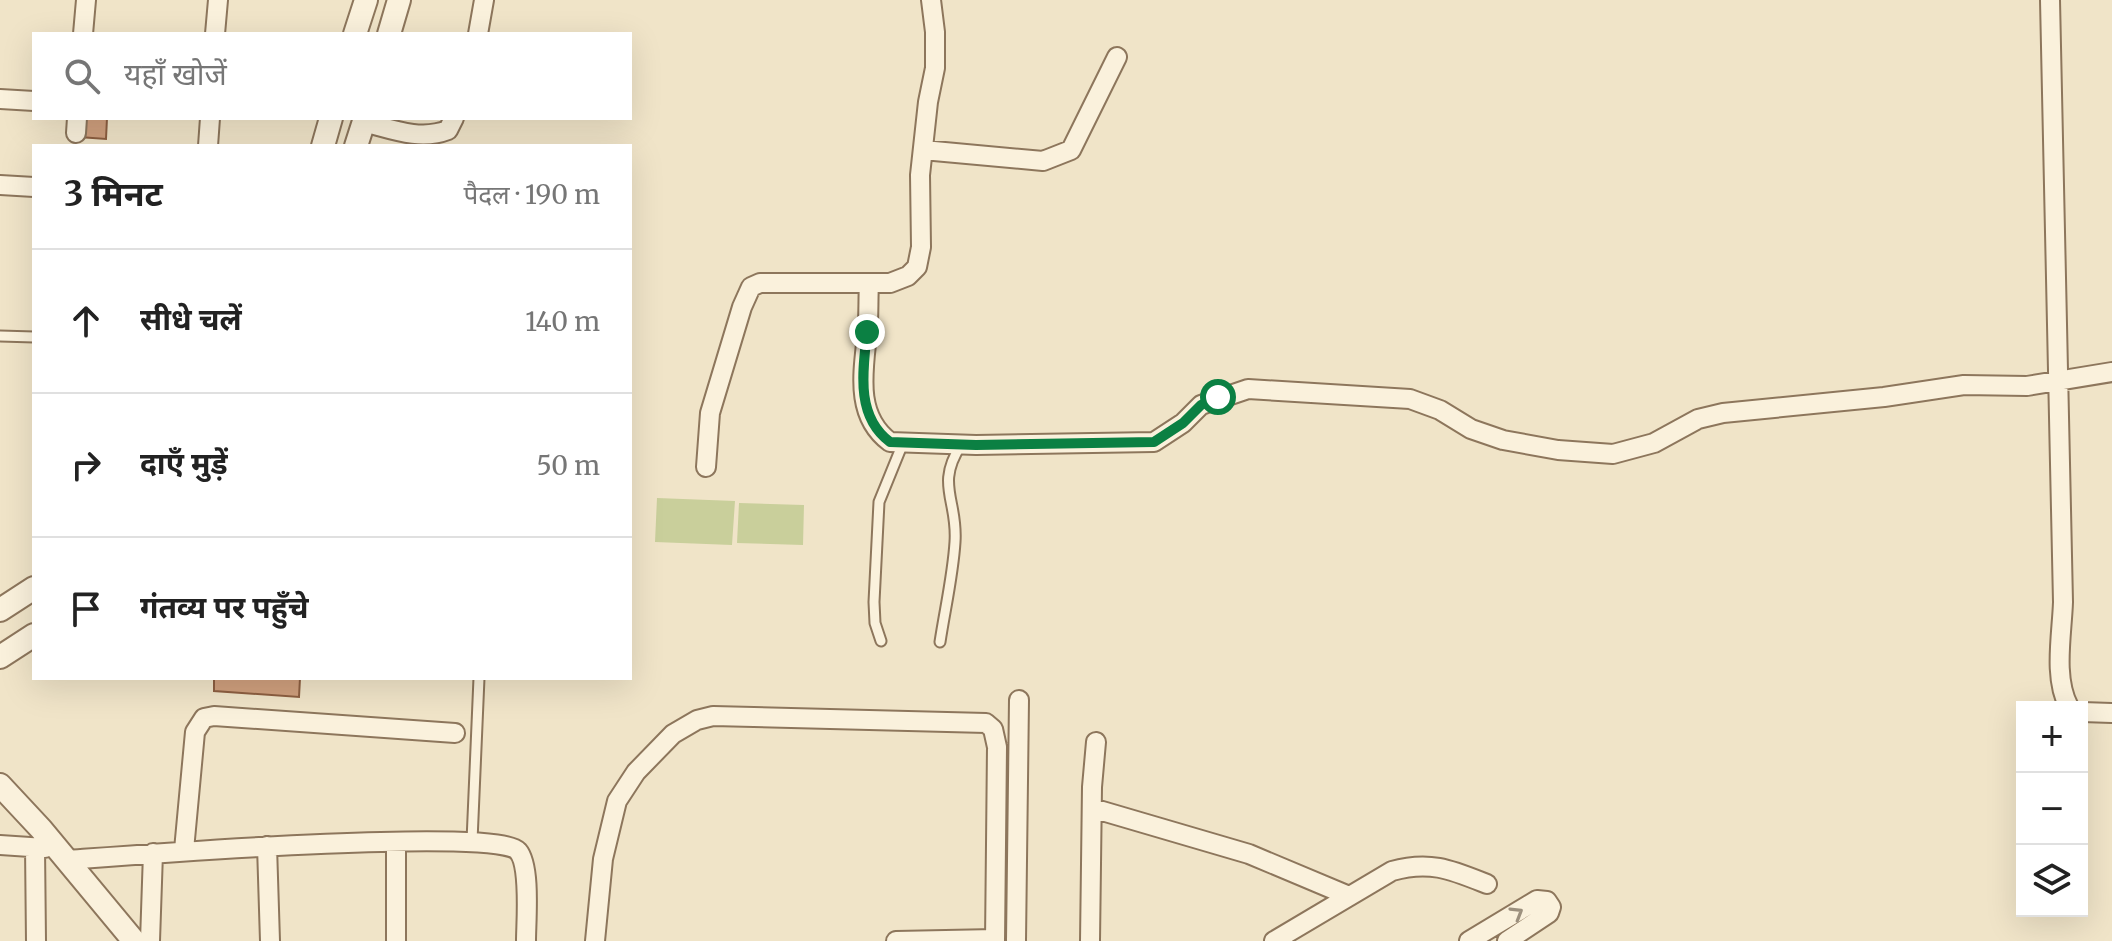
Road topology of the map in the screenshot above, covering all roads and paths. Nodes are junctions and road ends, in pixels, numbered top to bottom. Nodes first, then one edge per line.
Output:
1 (86, 0) edge
2 (218, 0) edge
3 (366, 0) edge
4 (399, 0) edge
5 (484, 0) edge
6 (931, 0) edge
7 (2050, 0) edge
8 (83, 32) edge
9 (215, 32) edge
10 (356, 32) edge
11 (390, 32) edge
12 (478, 32) edge
13 (1117, 57) dead end
14 (0, 99) edge
15 (32, 101) edge
16 (210, 120) edge
17 (330, 120) edge
18 (364, 120) edge
19 (453, 120) edge
20 (208, 144) edge
21 (324, 144) edge
22 (357, 144) edge
23 (923, 150) junction
24 (0, 185) edge
25 (32, 187) edge
26 (869, 283) junction
27 (0, 336) edge
28 (32, 337) edge
29 (2112, 372) edge
30 (2059, 382) junction
31 (903, 442) junction
32 (961, 445) junction
33 (706, 467) dead end
34 (32, 589) edge
35 (0, 610) edge
36 (32, 636) edge
37 (881, 641) dead end
38 (940, 642) dead end
39 (0, 657) edge
40 (479, 680) edge
41 (1019, 700) dead end
42 (2066, 701) edge
43 (2088, 712) edge
44 (2112, 713) edge
45 (455, 733) dead end
46 (1096, 742) dead end
47 (0, 785) edge
48 (1092, 808) junction
49 (472, 841) junction
50 (396, 843) junction
51 (0, 845) edge
52 (267, 846) junction
53 (184, 850) junction
54 (53, 852) junction
55 (153, 853) junction
56 (1487, 884) dead end
57 (1349, 896) junction
58 (995, 940) edge
59 (36, 941) edge
60 (134, 941) edge
61 (150, 941) edge
62 (270, 941) edge
63 (396, 941) edge
64 (526, 941) edge
65 (595, 941) edge
66 (896, 941) edge
67 (1016, 941) edge
68 (1090, 941) edge
69 (1274, 941) edge
70 (1469, 941) edge
71 (1507, 941) edge

1 - 8 street
2 - 9 street
3 - 10 street
4 - 11 street
5 - 12 street
6 - 23 street
7 - 30 street
13 - 23 street
14 - 15 street
16 - 20 street
17 - 21 street
18 - 19 street
18 - 22 street
23 - 26 street
24 - 25 street
26 - 31 street
26 - 33 street
27 - 28 lane
29 - 30 street
30 - 32 street
30 - 42 street
31 - 32 street
31 - 37 lane
32 - 38 lane
34 - 35 street
36 - 39 street
40 - 49 lane
41 - 67 street
43 - 44 street
45 - 53 street
46 - 48 street
47 - 54 street
48 - 57 street
48 - 68 street
49 - 50 street
49 - 64 street
50 - 52 street
50 - 63 street
51 - 54 street
52 - 53 street
52 - 62 street
53 - 55 street
54 - 55 street
54 - 59 street
54 - 60 street
55 - 61 street
56 - 57 street
57 - 69 street
58 - 65 street
58 - 66 street
70 -> 71 street

